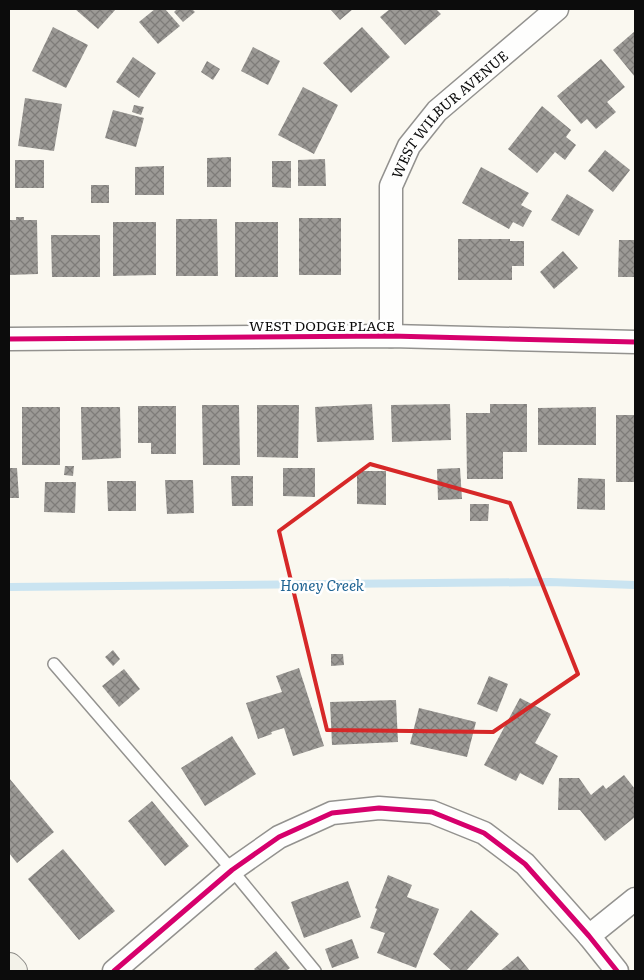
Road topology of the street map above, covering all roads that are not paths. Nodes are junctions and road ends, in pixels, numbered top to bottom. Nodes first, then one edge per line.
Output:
1 (557, 9) edge
2 (391, 336) junction
3 (9, 339) edge
4 (635, 342) edge
5 (54, 664) dead end
6 (232, 870) junction
7 (635, 899) edge
8 (588, 936) junction
9 (9, 967) edge
10 (13, 971) edge
11 (114, 971) edge
12 (315, 971) edge
13 (617, 971) edge

1 - 2 street, WEST WILBUR AVENUE
2 - 3 street, WEST DODGE PLACE
2 - 4 street, WEST DODGE PLACE
5 - 6 lane
6 - 8 street
6 - 11 street
6 - 12 lane
7 - 8 street
8 - 13 street
9 - 10 street

